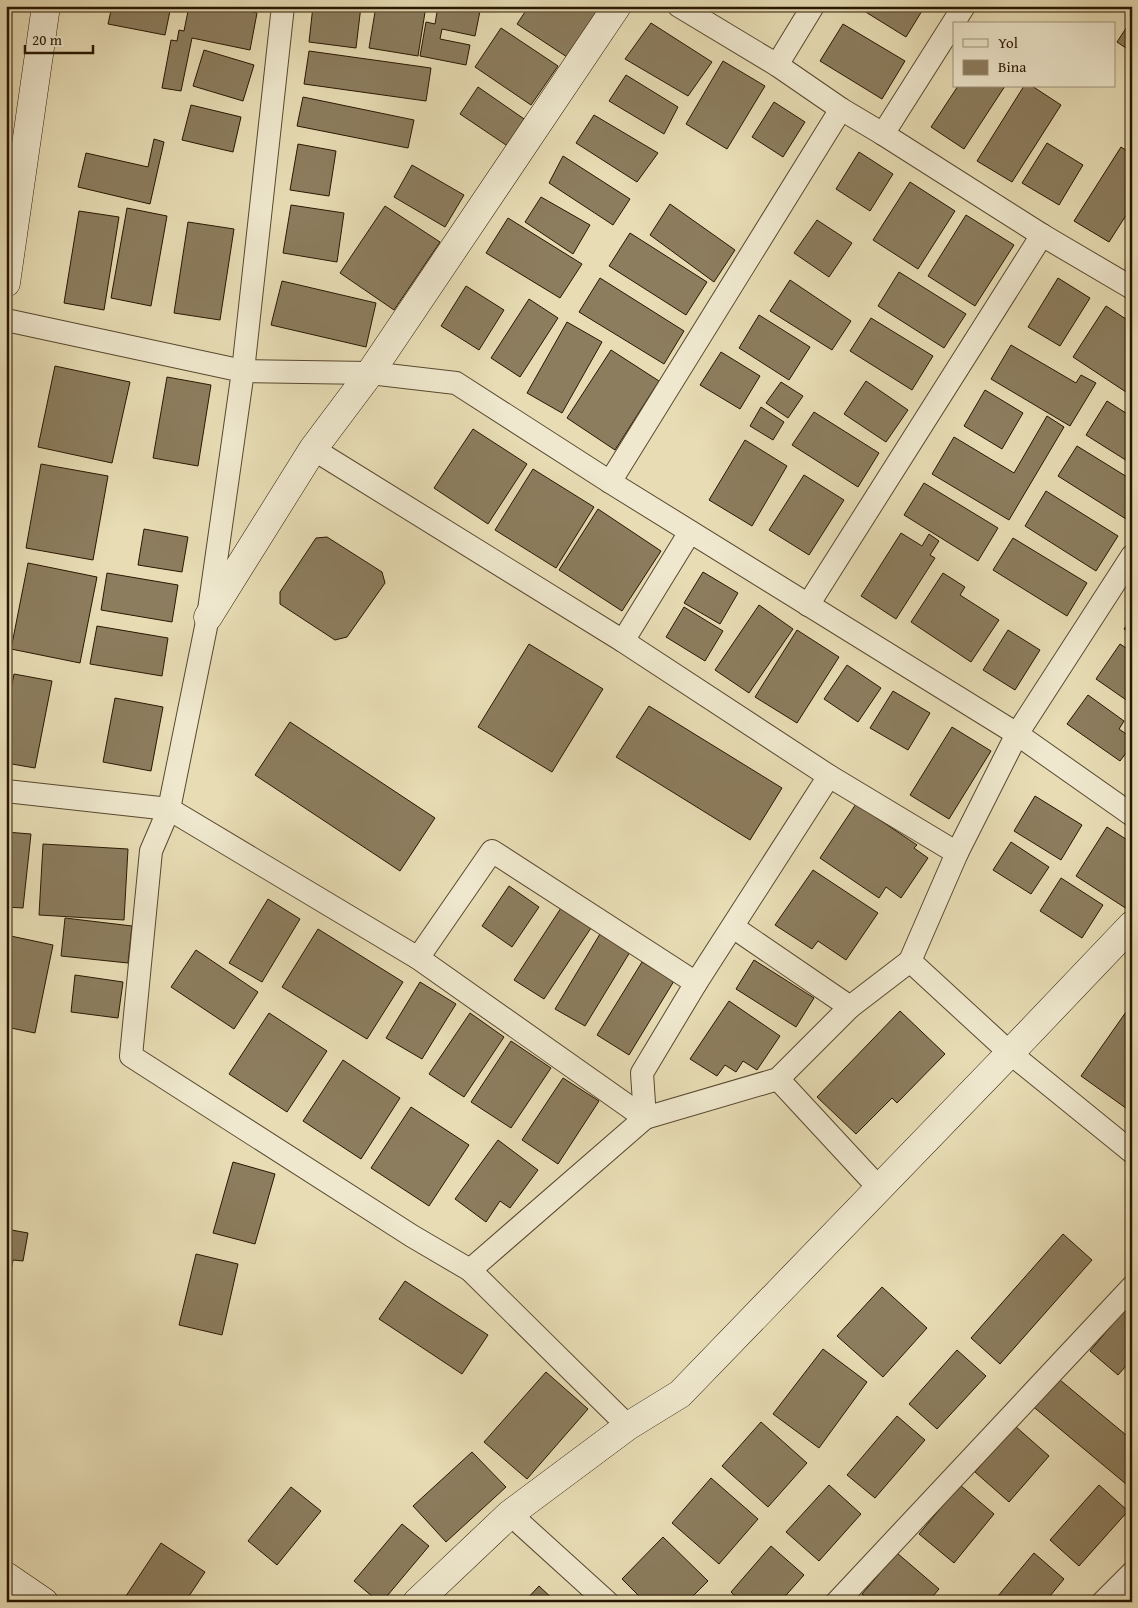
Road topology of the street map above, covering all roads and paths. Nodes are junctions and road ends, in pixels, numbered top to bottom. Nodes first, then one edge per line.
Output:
1 (46, 6) edge
2 (282, 6) edge
3 (616, 6) edge
4 (679, 6) edge
5 (813, 6) edge
6 (964, 6) edge
7 (954, 22) edge
8 (953, 23) edge
9 (777, 65) junction
10 (841, 110) junction
11 (883, 134) junction
12 (1042, 235) junction
13 (6, 282) edge
14 (1132, 288) edge
15 (6, 320) edge
16 (243, 371) junction
17 (370, 373) junction
18 (313, 449) junction
19 (610, 482) junction
20 (690, 532) junction
21 (1132, 556) edge
22 (808, 605) junction
23 (208, 618) junction
24 (623, 640) junction
25 (1017, 734) junction
26 (829, 776) junction
27 (6, 791) edge
28 (168, 809) junction
29 (1132, 815) edge
30 (957, 853) junction
31 (1132, 925) edge
32 (732, 927) junction
33 (418, 958) junction
34 (910, 961) junction
35 (696, 983) junction
36 (850, 1007) junction
37 (1010, 1053) junction
38 (778, 1079) junction
39 (645, 1118) junction
40 (1132, 1152) edge
41 (878, 1188) junction
42 (470, 1270) junction
43 (1132, 1287) edge
44 (628, 1426) junction
45 (510, 1514) junction
46 (1132, 1573) edge
47 (6, 1576) edge
48 (44, 1602) edge
49 (417, 1602) edge
50 (607, 1602) edge
51 (837, 1602) edge
52 (1103, 1602) edge

1 - 13 street
2 - 16 street
3 - 17 street
4 - 9 street
5 - 9 street
6 - 7 street
8 - 11 street
9 - 10 street
10 - 11 street
10 - 19 street
11 - 12 street
12 - 14 street
12 - 22 street
15 - 16 street
16 - 17 street
16 - 23 street
17 - 18 street
17 - 19 street
18 - 23 street
18 - 24 street
19 - 20 street
20 - 22 street
20 - 24 street
21 - 25 street
22 - 25 street
23 - 28 street
24 - 26 street
25 - 29 street
25 - 30 street
26 - 30 street
26 - 32 street
27 - 28 street
28 - 33 street
28 - 42 street
30 - 34 street
31 - 37 street
32 - 35 street
32 - 36 street
33 - 35 street
33 - 39 street
34 - 36 street
34 - 37 street
35 - 39 street
36 - 38 street
37 - 40 street
37 - 41 street
38 - 39 street
38 - 41 street
39 - 42 street
41 - 44 street
42 - 44 street
43 - 51 street
44 - 45 street
45 - 49 street
45 - 50 street
46 - 52 street
47 - 48 street

